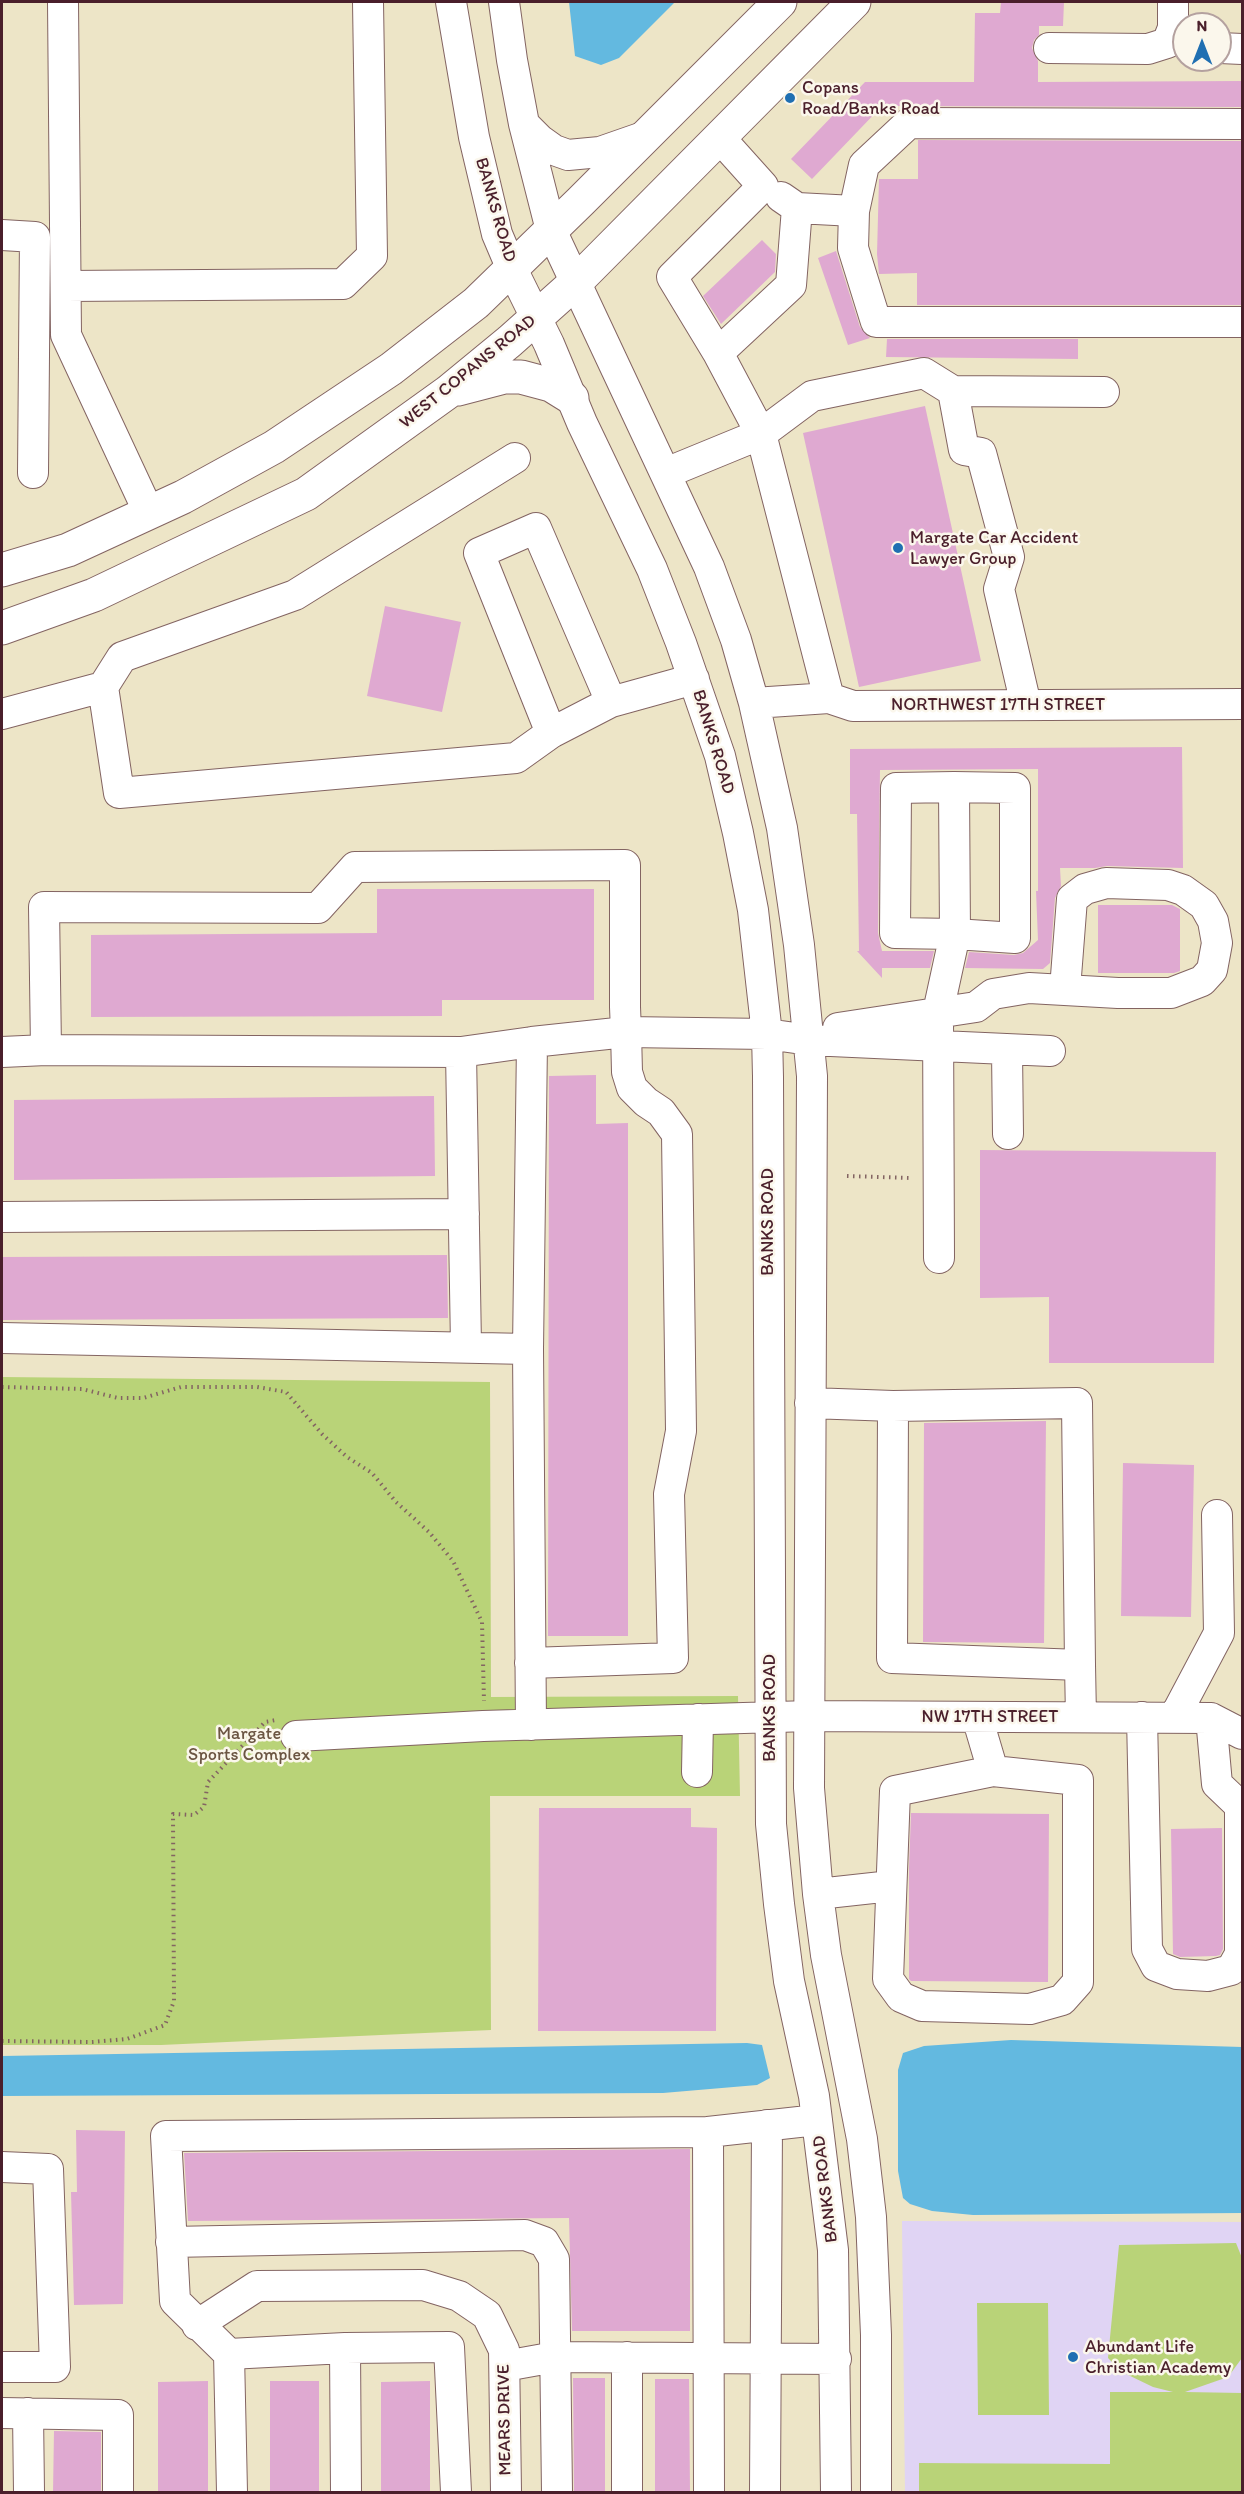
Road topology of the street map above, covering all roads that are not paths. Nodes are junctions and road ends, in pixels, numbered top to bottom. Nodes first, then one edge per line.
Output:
1 (63, 2) edge
2 (368, 2) edge
3 (451, 2) edge
4 (504, 2) edge
5 (780, 2) edge
6 (854, 2) edge
7 (1172, 33) edge
8 (1049, 48) dead end
9 (524, 124) junction
10 (1242, 124) edge
11 (646, 136) junction
12 (719, 137) junction
13 (763, 186) junction
14 (797, 208) junction
15 (854, 211) junction
16 (551, 230) junction
17 (2, 235) edge
18 (511, 267) junction
19 (576, 282) junction
20 (66, 286) junction
21 (537, 317) junction
22 (1242, 322) edge
23 (718, 353) junction
24 (448, 392) junction
25 (953, 392) junction
26 (1104, 392) dead end
27 (572, 399) junction
28 (761, 434) junction
29 (515, 458) dead end
30 (33, 473) dead end
31 (666, 473) junction
32 (149, 513) junction
33 (2, 570) edge
34 (2, 628) edge
35 (694, 679) junction
36 (103, 687) junction
37 (829, 698) junction
38 (611, 702) junction
39 (754, 703) junction
40 (1242, 704) edge
41 (1026, 705) junction
42 (2, 714) edge
43 (551, 733) junction
44 (954, 787) junction
45 (955, 934) junction
46 (1065, 989) junction
47 (938, 1012) junction
48 (626, 1032) junction
49 (767, 1034) junction
50 (808, 1040) junction
51 (532, 1042) junction
52 (938, 1046) junction
53 (46, 1050) junction
54 (1007, 1051) junction
55 (2, 1052) edge
56 (461, 1052) junction
57 (1050, 1052) dead end
58 (1008, 1134) dead end
59 (464, 1214) junction
60 (2, 1216) edge
61 (939, 1258) dead end
62 (2, 1338) edge
63 (466, 1346) junction
64 (528, 1349) junction
65 (810, 1404) junction
66 (893, 1406) junction
67 (1217, 1515) dead end
68 (530, 1662) junction
69 (1080, 1665) junction
70 (810, 1716) junction
71 (770, 1717) junction
72 (977, 1717) junction
73 (1082, 1718) junction
74 (1142, 1718) junction
75 (1174, 1718) junction
76 (1211, 1718) junction
77 (698, 1719) junction
78 (531, 1725) junction
79 (286, 1728) road end
80 (1242, 1734) edge
81 (993, 1771) junction
82 (697, 1772) dead end
83 (891, 1886) junction
84 (818, 1894) junction
85 (818, 2120) junction
86 (767, 2125) junction
87 (708, 2132) junction
88 (2, 2168) edge
89 (171, 2242) junction
90 (197, 2325) junction
91 (345, 2348) junction
92 (229, 2354) junction
93 (555, 2357) junction
94 (627, 2357) junction
95 (708, 2358) junction
96 (765, 2358) junction
97 (836, 2359) junction
98 (505, 2366) junction
99 (2, 2367) edge
100 (14, 2413) edge
101 (29, 2493) edge
102 (118, 2493) edge
103 (232, 2493) edge
104 (346, 2493) edge
105 (456, 2493) edge
106 (506, 2493) edge
107 (557, 2493) edge
108 (627, 2493) edge
109 (709, 2493) edge
110 (765, 2493) edge
111 (836, 2493) edge
112 (876, 2493) edge

1 - 20 street
2 - 20 street
3 - 18 street, BANKS ROAD
4 - 9 street
5 - 11 main road
6 - 12 main road, WEST COPANS ROAD
7 - 8 street
9 - 11 street
9 - 16 street
10 - 15 street
11 - 16 main road
12 - 13 street
12 - 19 main road, WEST COPANS ROAD
13 - 14 street
13 - 23 street
14 - 15 street
14 - 23 street
15 - 22 street
16 - 18 main road
16 - 19 street
17 - 30 street
18 - 21 street, BANKS ROAD
18 - 32 main road
19 - 21 main road, WEST COPANS ROAD
19 - 31 street
20 - 32 street
21 - 24 main road, WEST COPANS ROAD
21 - 27 street, BANKS ROAD
23 - 28 street
24 - 27 main road
24 - 34 main road, WEST COPANS ROAD
25 - 26 street
25 - 28 street
25 - 41 street
27 - 35 street, BANKS ROAD
28 - 31 street
28 - 37 street
29 - 36 street
31 - 39 street
32 - 33 main road
35 - 38 street
35 - 49 street, BANKS ROAD
36 - 42 street
36 - 43 street
37 - 39 street, NORTHWEST 17TH STREET
37 - 41 street, NORTHWEST 17TH STREET
38 - 43 street
38 - 43 street
39 - 50 street
40 - 41 street, NORTHWEST 17TH STREET
44 - 45 street
44 - 45 street
44 - 45 street
45 - 47 street
46 - 46 street
46 - 47 street
47 - 50 street
47 - 52 street
48 - 49 street
48 - 51 street
48 - 53 street
48 - 68 street
49 - 50 street
49 - 71 street, BANKS ROAD
50 - 52 street
50 - 65 street
51 - 56 street
51 - 64 street
52 - 54 street
52 - 61 street
53 - 55 street
53 - 56 street
54 - 57 street
54 - 58 street
56 - 59 street
59 - 60 street
59 - 63 street
62 - 63 street
63 - 64 street
64 - 68 street
65 - 66 street
65 - 70 street
66 - 69 street
66 - 69 street
67 - 75 street
68 - 78 street
69 - 73 street
70 - 71 street, NW 17TH STREET
70 - 72 street, NW 17TH STREET
70 - 84 street
71 - 77 street, NW 17TH STREET
71 - 85 street, BANKS ROAD
72 - 73 street, NW 17TH STREET
72 - 81 street
73 - 74 street, NW 17TH STREET
74 - 75 street, NW 17TH STREET
74 - 76 street
75 - 76 street, NW 17TH STREET
76 - 80 street
77 - 78 street, NW 17TH STREET
77 - 82 street
78 - 79 street, NW 17TH STREET
81 - 83 street
81 - 83 street
83 - 84 street
84 - 112 street
85 - 86 street
85 - 97 street, BANKS ROAD
86 - 87 street
86 - 96 street
87 - 89 street
87 - 95 street
88 - 99 street
89 - 90 street
89 - 93 street
90 - 92 street
90 - 98 street, MEARS DRIVE
91 - 92 street
91 - 104 street
91 - 105 street
92 - 103 street
93 - 94 street
93 - 98 street
93 - 107 street
94 - 95 street
94 - 108 street
95 - 96 street
95 - 109 street
96 - 97 street
96 - 110 street
97 - 111 street, BANKS ROAD
98 - 106 street, MEARS DRIVE
100 - 101 street
100 - 102 street

